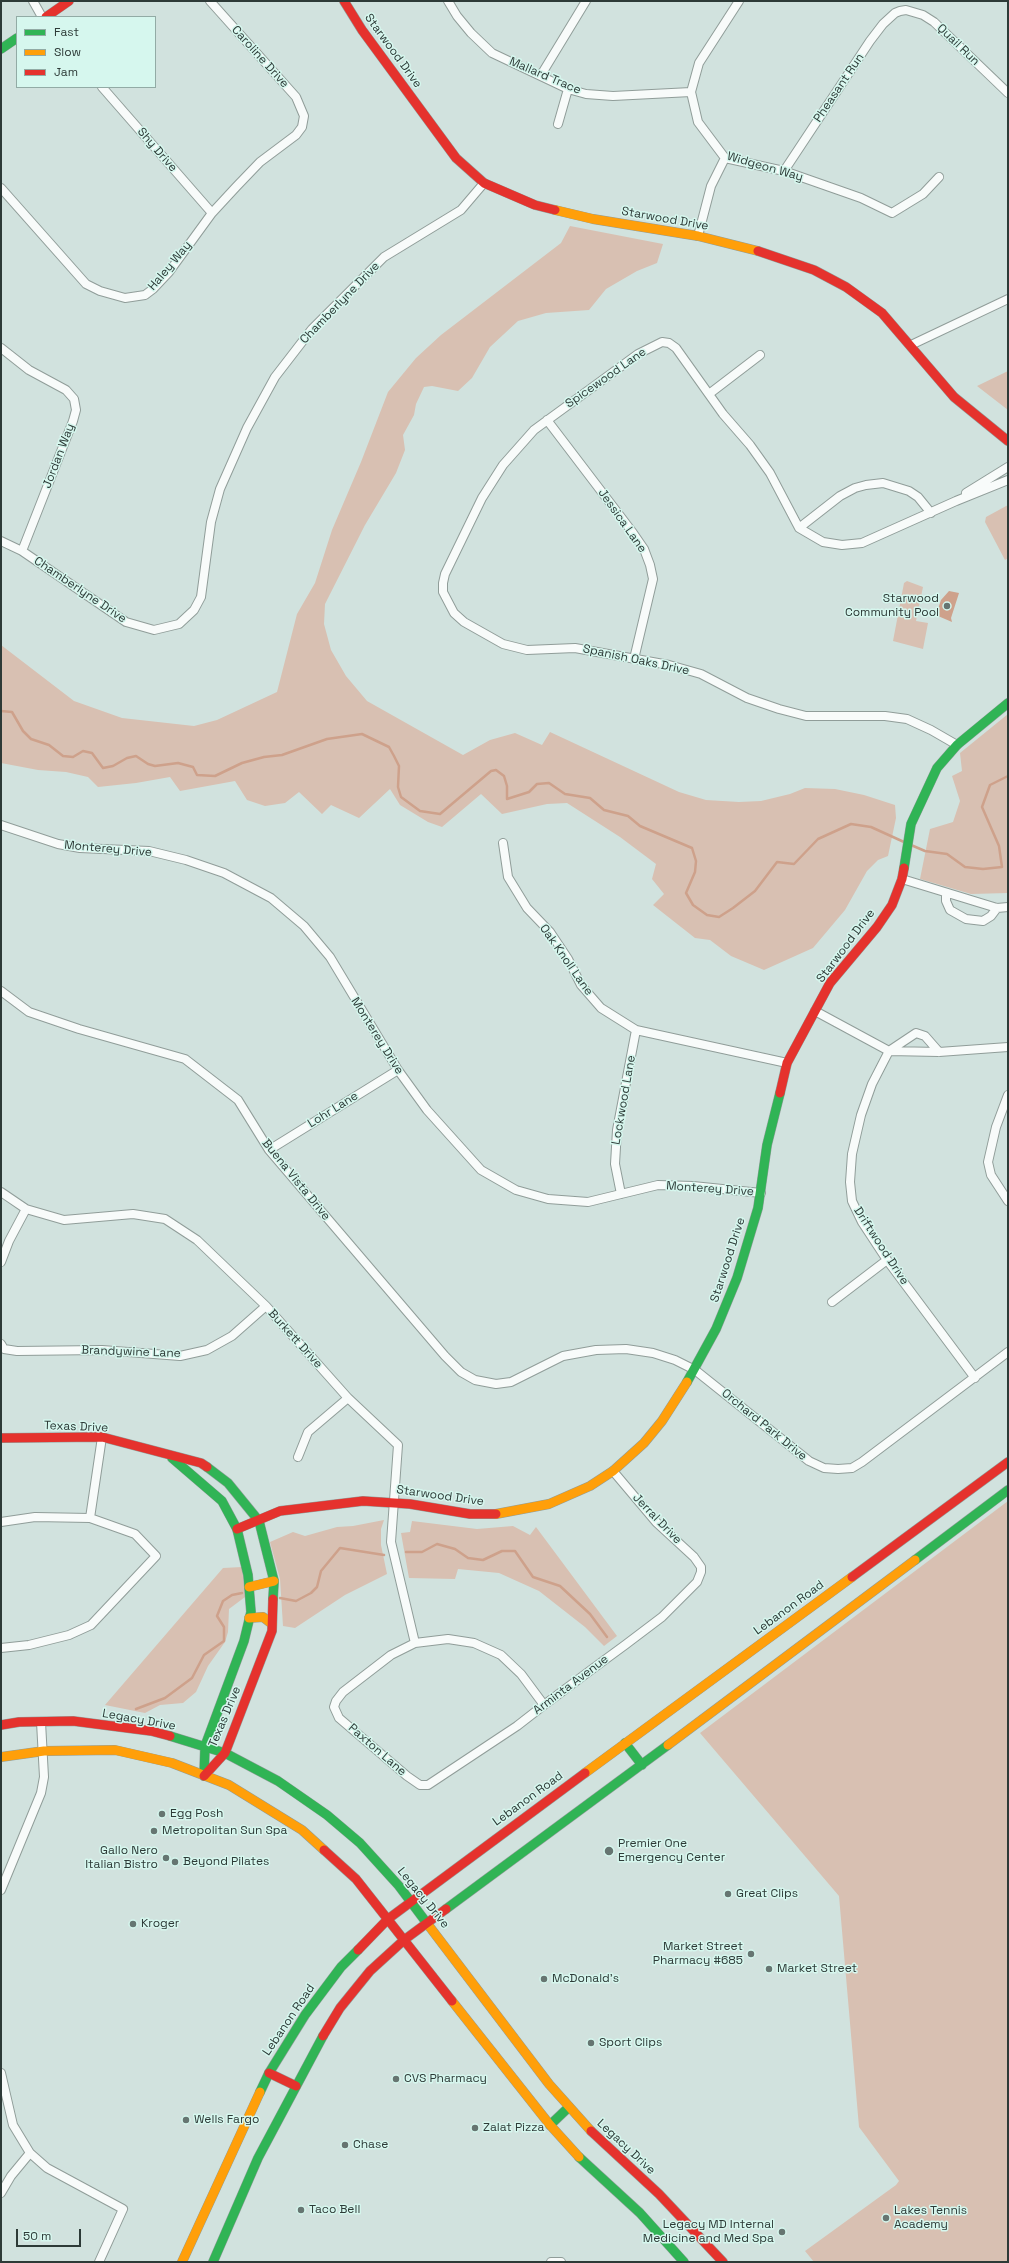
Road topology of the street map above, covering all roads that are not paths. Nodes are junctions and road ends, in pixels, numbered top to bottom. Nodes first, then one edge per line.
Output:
1 (33, 1) edge
2 (69, 1) edge
3 (210, 1) edge
4 (344, 1) edge
5 (448, 1) edge
6 (586, 1) edge
7 (739, 1) edge
8 (900, 11) joint
9 (41, 16) edge
10 (47, 16) edge
11 (16, 39) edge
12 (1, 49) edge
13 (541, 74) junction
14 (103, 88) edge
15 (568, 89) junction
16 (691, 92) junction
17 (1008, 93) edge
18 (304, 116) joint
19 (558, 124) dead end
20 (725, 158) junction
21 (784, 171) junction
22 (939, 177) dead end
23 (484, 182) junction
24 (1, 188) edge
25 (212, 213) junction
26 (698, 236) junction
27 (1008, 299) edge
28 (911, 345) junction
29 (1, 348) edge
30 (760, 355) dead end
31 (709, 394) junction
32 (547, 420) junction
33 (1008, 441) edge
34 (1008, 467) edge
35 (1008, 480) edge
36 (956, 501) junction
37 (930, 513) junction
38 (799, 528) junction
39 (1, 541) edge
40 (22, 550) junction
41 (443, 592) joint
42 (634, 659) junction
43 (1008, 703) edge
44 (957, 745) junction
45 (1, 825) edge
46 (503, 843) dead end
47 (902, 879) junction
48 (946, 893) junction
49 (1008, 907) edge
50 (998, 908) junction
51 (1, 991) edge
52 (815, 1011) junction
53 (636, 1030) junction
54 (1008, 1047) edge
55 (890, 1051) junction
56 (938, 1052) junction
57 (787, 1063) junction
58 (398, 1070) junction
59 (1008, 1095) edge
60 (269, 1150) junction
61 (1, 1192) edge
62 (761, 1193) junction
63 (621, 1194) junction
64 (1008, 1201) edge
65 (26, 1209) junction
66 (887, 1260) junction
67 (1, 1262) edge
68 (832, 1302) dead end
69 (266, 1306) junction
70 (3, 1346) edge
71 (1008, 1352) edge
72 (695, 1370) junction
73 (975, 1378) junction
74 (496, 1384) joint
75 (348, 1398) junction
76 (102, 1437) junction
77 (1, 1438) edge
78 (172, 1457) junction
79 (298, 1457) dead end
80 (1008, 1462) edge
81 (613, 1471) junction
82 (1008, 1490) edge
83 (395, 1502) junction
84 (90, 1518) junction
85 (259, 1521) junction
86 (1, 1522) edge
87 (236, 1529) junction
88 (701, 1567) joint
89 (274, 1581) junction
90 (249, 1587) junction
91 (249, 1618) junction
92 (272, 1624) junction
93 (415, 1643) junction
94 (1, 1648) edge
95 (240, 1683) junction
96 (544, 1705) junction
97 (41, 1722) junction
98 (1, 1725) edge
99 (625, 1743) junction
100 (205, 1746) junction
101 (44, 1751) junction
102 (225, 1752) junction
103 (1, 1757) edge
104 (642, 1765) junction
105 (204, 1776) junction
106 (424, 1786) joint
107 (1, 1890) edge
108 (411, 1901) junction
109 (388, 1919) junction
110 (428, 1923) junction
111 (404, 1940) junction
112 (1, 2073) edge
113 (269, 2073) junction
114 (296, 2086) junction
115 (569, 2107) junction
116 (550, 2125) junction
117 (30, 2153) junction
118 (1, 2193) edge
119 (99, 2262) edge
120 (182, 2262) edge
121 (213, 2262) edge
122 (550, 2262) edge
123 (561, 2262) edge
124 (684, 2262) edge
125 (723, 2262) edge

1 - 9 street
2 - 10 main road
3 - 18 street, Caroline Drive
4 - 23 main road, Starwood Drive
5 - 13 street, Mallard Trace
6 - 13 street
7 - 16 street, Widgeon Way
8 - 17 street, Quail Run
8 - 21 street, Pheasant Run
11 - 12 main road
13 - 15 street, Mallard Trace
14 - 25 street, Shy Drive
15 - 16 street, Mallard Trace
15 - 19 street
16 - 20 street, Widgeon Way
18 - 25 street, Haley Way
20 - 21 street, Widgeon Way
20 - 26 street
21 - 22 street, Widgeon Way
23 - 26 main road, Starwood Drive
23 - 40 street, Chamberlyne Drive
24 - 25 street, Haley Way
26 - 28 main road, Starwood Drive
27 - 28 street
28 - 33 main road, Starwood Drive
29 - 40 street, Jordan Way
30 - 31 street
31 - 32 street, Spicewood Lane
31 - 38 street, Spicewood Lane
32 - 41 street, Spicewood Lane
32 - 42 street, Jessica Lane
34 - 36 street
35 - 36 street
36 - 37 street
37 - 38 street
37 - 38 street
39 - 40 street, Chamberlyne Drive
41 - 42 street, Spanish Oaks Drive
42 - 44 street, Spanish Oaks Drive
43 - 44 main road, Starwood Drive
44 - 47 main road, Starwood Drive
45 - 58 street, Monterey Drive
46 - 53 street, Oak Knoll Lane
47 - 48 street
47 - 52 main road, Starwood Drive
48 - 50 street
48 - 50 street
49 - 50 street
51 - 60 street, Buena Vista Drive
52 - 55 street
52 - 57 main road, Starwood Drive
53 - 57 street, Oak Knoll Lane
53 - 63 street, Lockwood Lane
54 - 56 street
55 - 56 street
55 - 56 street
55 - 66 street, Driftwood Drive
57 - 62 main road, Starwood Drive
58 - 60 street, Lohr Lane
58 - 63 street, Monterey Drive
59 - 64 street
60 - 74 street, Buena Vista Drive
61 - 65 street, Burkett Drive
62 - 63 street, Monterey Drive
62 - 72 main road, Starwood Drive
65 - 67 street
65 - 69 street, Burkett Drive
66 - 68 street
66 - 73 street, Driftwood Drive
69 - 70 street, Brandywine Lane
69 - 75 street, Burkett Drive
71 - 73 street, Orchard Park Drive
72 - 73 street, Orchard Park Drive
72 - 74 street, Orchard Park Drive
72 - 81 main road, Starwood Drive
75 - 79 street
75 - 83 street, Burkett Drive
76 - 77 main road, Texas Drive
76 - 78 main road, Texas Drive
76 - 84 street
78 - 85 main road, Texas Drive
78 - 87 main road, Texas Drive
80 - 99 main road, Lebanon Road
81 - 83 main road, Starwood Drive
81 - 88 street, Jerral Drive
82 - 104 main road
83 - 85 main road, Starwood Drive
83 - 93 street, Burkett Drive
84 - 86 street
84 - 94 street
85 - 87 main road, Starwood Drive
85 - 89 main road, Texas Drive
87 - 90 main road, Texas Drive
88 - 96 street, Arminta Avenue
89 - 90 main road
89 - 92 main road, Texas Drive
90 - 91 main road, Texas Drive
91 - 92 main road
91 - 95 main road, Texas Drive
92 - 95 main road, Texas Drive
93 - 96 street
93 - 106 street, Paxton Lane
95 - 100 main road, Texas Drive
95 - 102 main road, Texas Drive
96 - 106 street, Arminta Avenue
97 - 98 main road, Legacy Drive
97 - 100 main road, Legacy Drive
97 - 101 street
99 - 104 main road
99 - 108 main road, Lebanon Road
100 - 102 main road, Legacy Drive
100 - 105 main road, Texas Drive
101 - 103 main road
101 - 105 main road
101 - 107 street
102 - 105 main road, Texas Drive
102 - 108 main road, Legacy Drive
104 - 110 main road
105 - 109 main road
108 - 109 main road, Lebanon Road
108 - 110 main road, Legacy Drive
109 - 111 main road
109 - 113 main road, Lebanon Road
110 - 111 main road
110 - 115 main road, Legacy Drive
111 - 114 main road
111 - 116 main road
112 - 117 street
113 - 114 main road
113 - 120 main road, Lebanon Road
114 - 121 main road
115 - 116 main road
115 - 125 main road, Legacy Drive
116 - 124 main road
117 - 118 street
117 - 119 street
122 - 123 street

